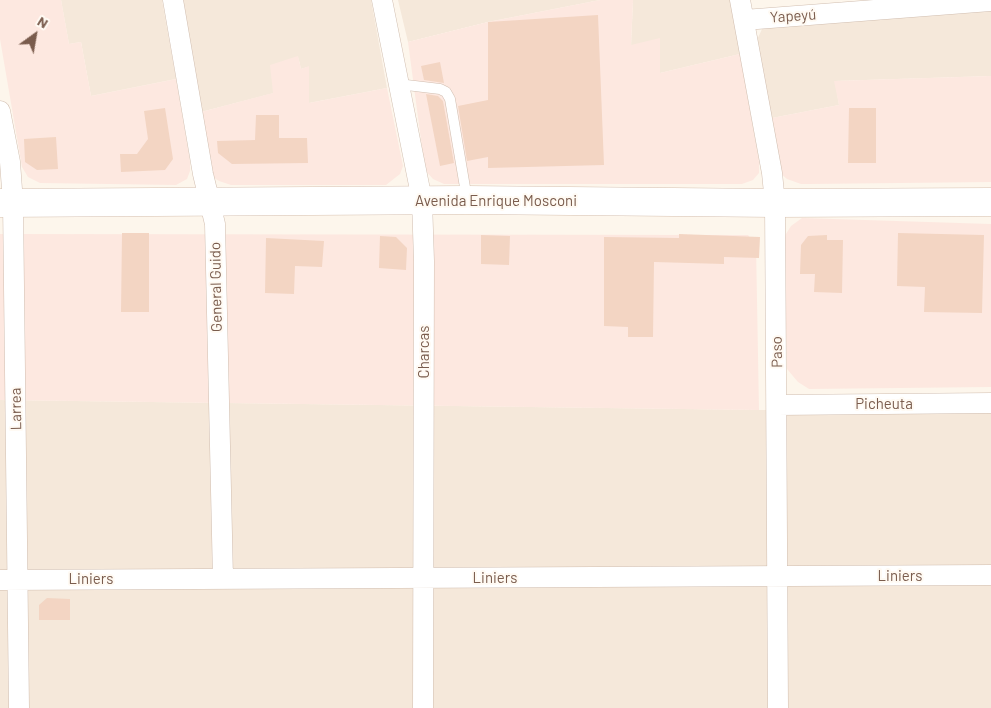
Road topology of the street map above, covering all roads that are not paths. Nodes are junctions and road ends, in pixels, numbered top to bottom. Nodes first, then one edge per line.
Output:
1 (173, 0) edge
2 (382, 0) edge
3 (740, 0) edge
4 (991, 1) edge
5 (744, 20) junction
6 (398, 84) junction
7 (0, 111) edge
8 (422, 200) junction
9 (467, 200) junction
10 (210, 202) junction
11 (991, 202) edge
12 (7, 203) edge
13 (775, 203) junction
14 (991, 403) edge
15 (777, 404) junction
16 (991, 575) edge
17 (777, 576) junction
18 (423, 578) junction
19 (222, 579) junction
20 (9, 580) edge
21 (19, 708) edge
22 (423, 708) edge
23 (778, 708) edge

1 - 10 street, General Guido
2 - 6 street, Charcas
3 - 5 street, Paso
4 - 5 street, Yapeyú
5 - 13 street, Paso
6 - 8 street, Charcas
6 - 9 lane
7 - 12 street, Larrea
8 - 9 main road, Avenida Enrique Mosconi
8 - 10 main road, Avenida Enrique Mosconi
8 - 18 street, Charcas
9 - 13 main road, Avenida Enrique Mosconi
10 - 12 main road, Avenida Enrique Mosconi
10 - 19 street, General Guido
11 - 13 main road, Avenida Enrique Mosconi
12 - 20 street, Larrea
13 - 15 street, Paso
14 - 15 street, Picheuta
15 - 17 street, Paso
16 - 17 street, Liniers
17 - 18 street, Liniers
17 - 23 street, Paso
18 - 19 street, Liniers
18 - 22 street, Charcas
19 - 20 street, Liniers
20 - 21 street, Larrea

